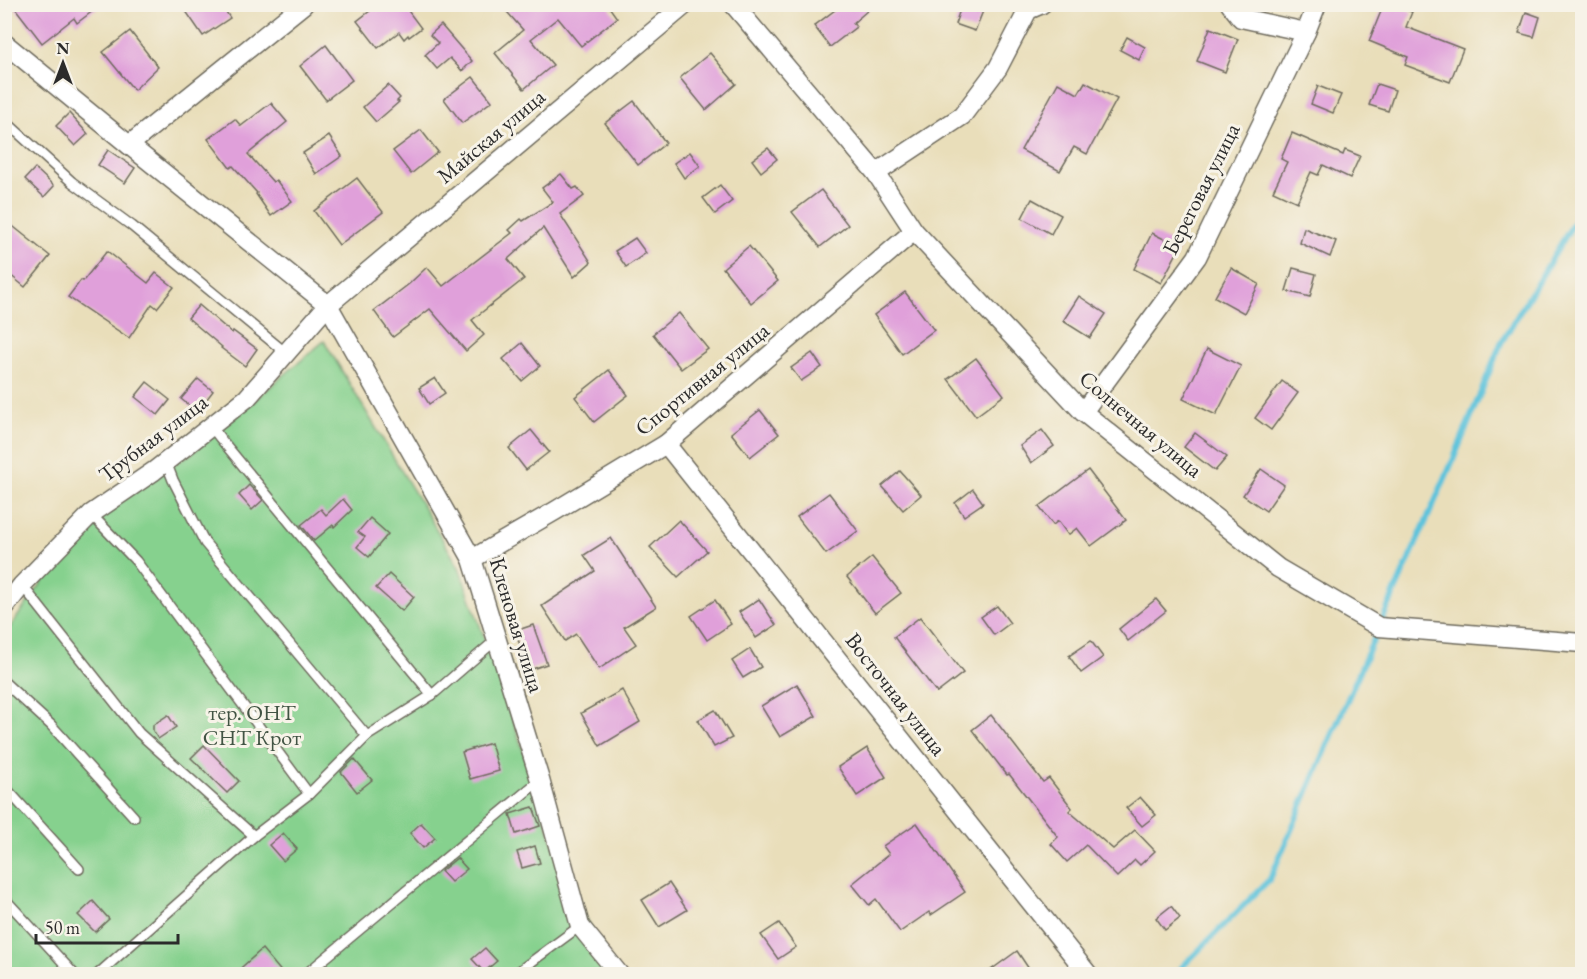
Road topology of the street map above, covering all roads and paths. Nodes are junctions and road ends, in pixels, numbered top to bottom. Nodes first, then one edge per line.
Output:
1 (304, 4) edge
2 (686, 4) edge
3 (733, 4) edge
4 (1042, 4) edge
5 (1230, 4) edge
6 (1317, 4) edge
7 (1306, 32) junction
8 (4, 43) edge
9 (4, 120) edge
10 (129, 145) junction
11 (876, 173) junction
12 (914, 231) junction
13 (328, 305) junction
14 (287, 354) junction
15 (1083, 411) junction
16 (211, 426) junction
17 (666, 444) junction
18 (166, 462) junction
19 (91, 514) junction
20 (472, 559) junction
21 (22, 585) junction
22 (5, 607) edge
23 (497, 639) junction
24 (1582, 644) edge
25 (4, 682) edge
26 (432, 695) junction
27 (367, 736) junction
28 (540, 780) junction
29 (4, 786) edge
30 (309, 794) junction
31 (134, 817) dead end
32 (254, 836) junction
33 (79, 869) dead end
34 (4, 898) edge
35 (580, 926) junction
36 (74, 975) edge
37 (98, 975) edge
38 (306, 975) edge
39 (515, 975) edge
40 (619, 975) edge
41 (1088, 975) edge

1 - 10 street
2 - 13 street, Майская улица
3 - 11 street, Солнечная улица
4 - 11 street
5 - 7 street
6 - 7 street, Береговая улица
7 - 15 street, Береговая улица
8 - 10 street
9 - 14 lane
10 - 13 street
11 - 12 street, Солнечная улица
12 - 15 street, Солнечная улица
12 - 17 street, Спортивная улица
13 - 14 street, Трубная улица
13 - 20 street, Кленовая улица
14 - 16 street, Трубная улица
15 - 24 street, Солнечная улица
16 - 18 street, Трубная улица
16 - 26 lane
17 - 20 street, Спортивная улица
17 - 41 street, Восточная улица
18 - 19 street, Трубная улица
18 - 27 lane
19 - 21 street, Трубная улица
19 - 30 lane
20 - 23 street, Кленовая улица
21 - 22 street, Трубная улица
21 - 32 lane
23 - 26 lane
23 - 28 street, Кленовая улица
25 - 31 lane
26 - 27 lane
27 - 30 lane
28 - 35 street, Кленовая улица
28 - 38 lane
29 - 33 lane
30 - 32 lane
32 - 37 lane
34 - 36 lane
35 - 39 lane
35 - 40 street, Кленовая улица

